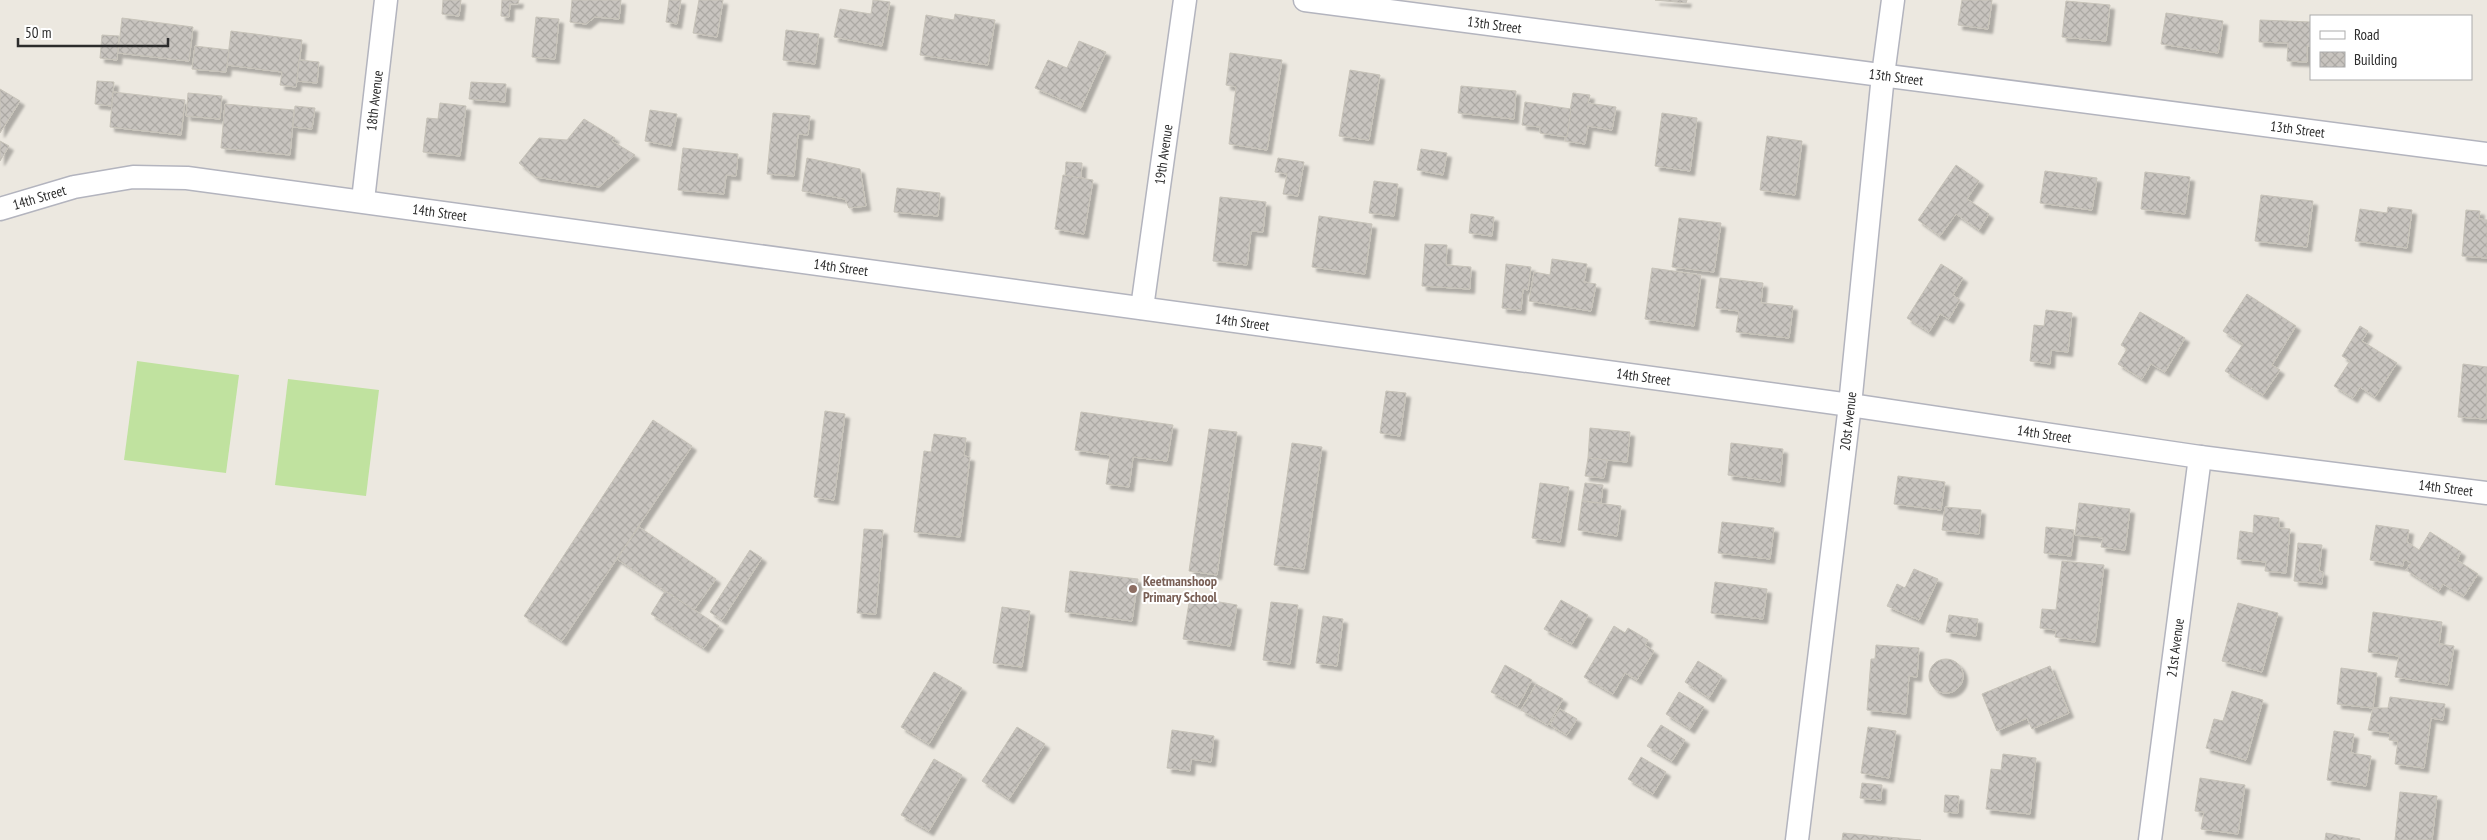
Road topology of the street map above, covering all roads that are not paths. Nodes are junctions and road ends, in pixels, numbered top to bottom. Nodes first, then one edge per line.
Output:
1 (386, 0) edge
2 (1185, 0) edge
3 (1305, 0) edge
4 (1893, 0) edge
5 (1883, 75) junction
6 (2487, 154) edge
7 (363, 200) junction
8 (0, 209) edge
9 (1142, 308) junction
10 (1850, 405) junction
11 (2200, 457) junction
12 (2487, 492) edge
13 (1797, 840) edge
14 (2150, 840) edge

1 - 7 street, 18th Avenue
2 - 9 street, 19th Avenue
3 - 5 street, 13th Street
4 - 5 street, 20st Avenue
5 - 6 street, 13th Street
5 - 10 street, 20st Avenue
7 - 8 street, 14th Street
7 - 9 street, 14th Street
9 - 10 street, 14th Street
10 - 11 street, 14th Street
10 - 13 street, 20st Avenue
11 - 12 street, 14th Street
11 - 14 street, 21st Avenue

